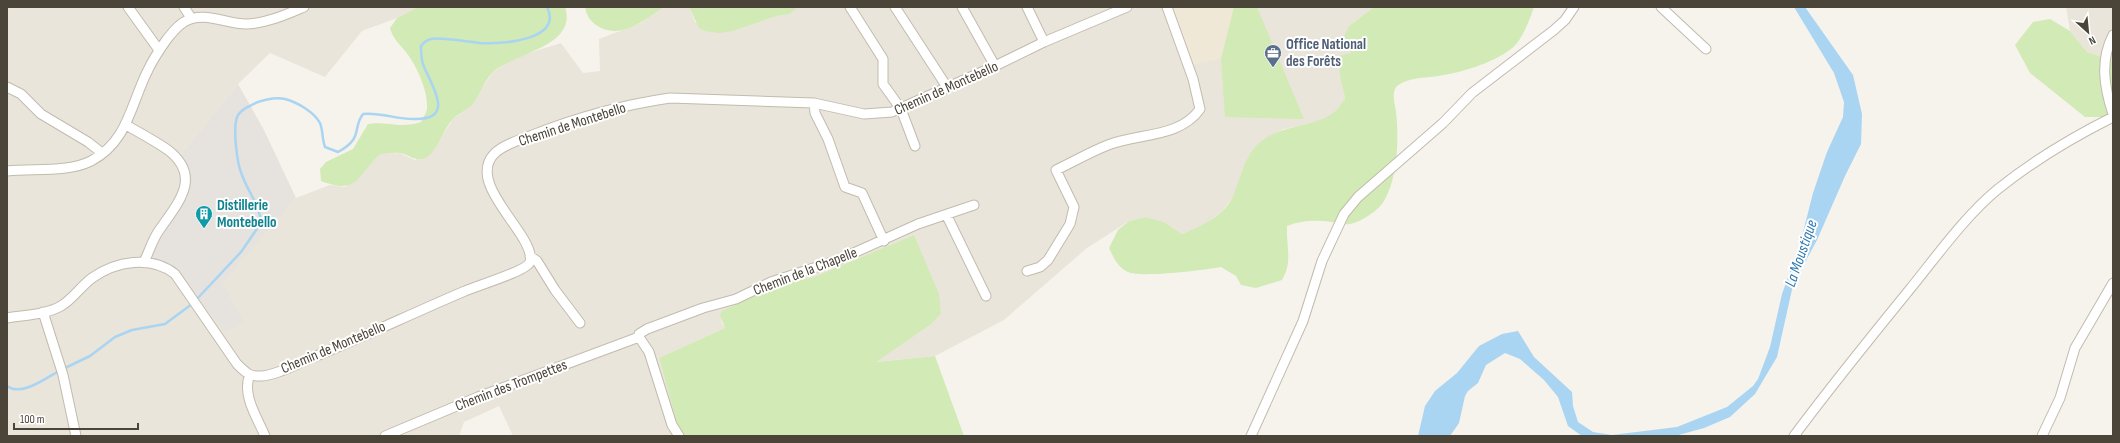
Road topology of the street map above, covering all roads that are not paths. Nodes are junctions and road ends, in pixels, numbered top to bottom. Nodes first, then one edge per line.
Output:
1 (128, 7) edge
2 (184, 7) edge
3 (304, 7) edge
4 (850, 7) edge
5 (895, 7) edge
6 (962, 7) edge
7 (1027, 7) edge
8 (1167, 7) edge
9 (1574, 7) edge
10 (1661, 7) edge
11 (1121, 8) edge
12 (191, 18) junction
13 (2113, 35) edge
14 (1044, 42) junction
15 (1706, 49) dead end
16 (159, 50) junction
17 (995, 66) junction
18 (7, 87) edge
19 (947, 87) junction
20 (814, 103) junction
21 (901, 109) junction
22 (2113, 114) edge
23 (2113, 117) edge
24 (126, 125) junction
25 (915, 146) dead end
26 (102, 153) junction
27 (7, 171) edge
28 (974, 205) dead end
29 (947, 216) junction
30 (884, 241) junction
31 (530, 256) junction
32 (144, 262) junction
33 (1027, 270) dead end
34 (2113, 283) edge
35 (986, 296) dead end
36 (43, 312) junction
37 (7, 318) edge
38 (580, 323) dead end
39 (639, 337) junction
40 (250, 375) junction
41 (76, 436) edge
42 (265, 436) edge
43 (385, 436) edge
44 (679, 436) edge
45 (1251, 436) edge
46 (1794, 436) edge
47 (2042, 436) edge

1 - 16 street
2 - 12 street
3 - 12 street
4 - 21 street
5 - 19 street
6 - 17 street
7 - 14 street
8 - 33 street
9 - 45 street
10 - 15 street
11 - 14 street, Chemin de Montebello
12 - 16 street
13 - 22 street
14 - 17 street, Chemin de Montebello
16 - 24 street
17 - 19 street, Chemin de Montebello
18 - 26 street
19 - 21 street, Chemin de Montebello
20 - 21 street, Chemin de Montebello
20 - 30 street
20 - 31 street, Chemin de Montebello
21 - 25 street
23 - 46 street
24 - 26 street
24 - 32 street
26 - 27 street
28 - 29 street, Chemin de la Chapelle
29 - 30 street, Chemin de la Chapelle
29 - 35 street
30 - 39 street, Chemin de la Chapelle
31 - 38 street
31 - 40 street, Chemin de Montebello
32 - 36 street
32 - 40 street
34 - 47 street
36 - 37 street
36 - 41 street
39 - 43 street, Chemin des Trompettes
39 - 44 street
40 - 42 street

